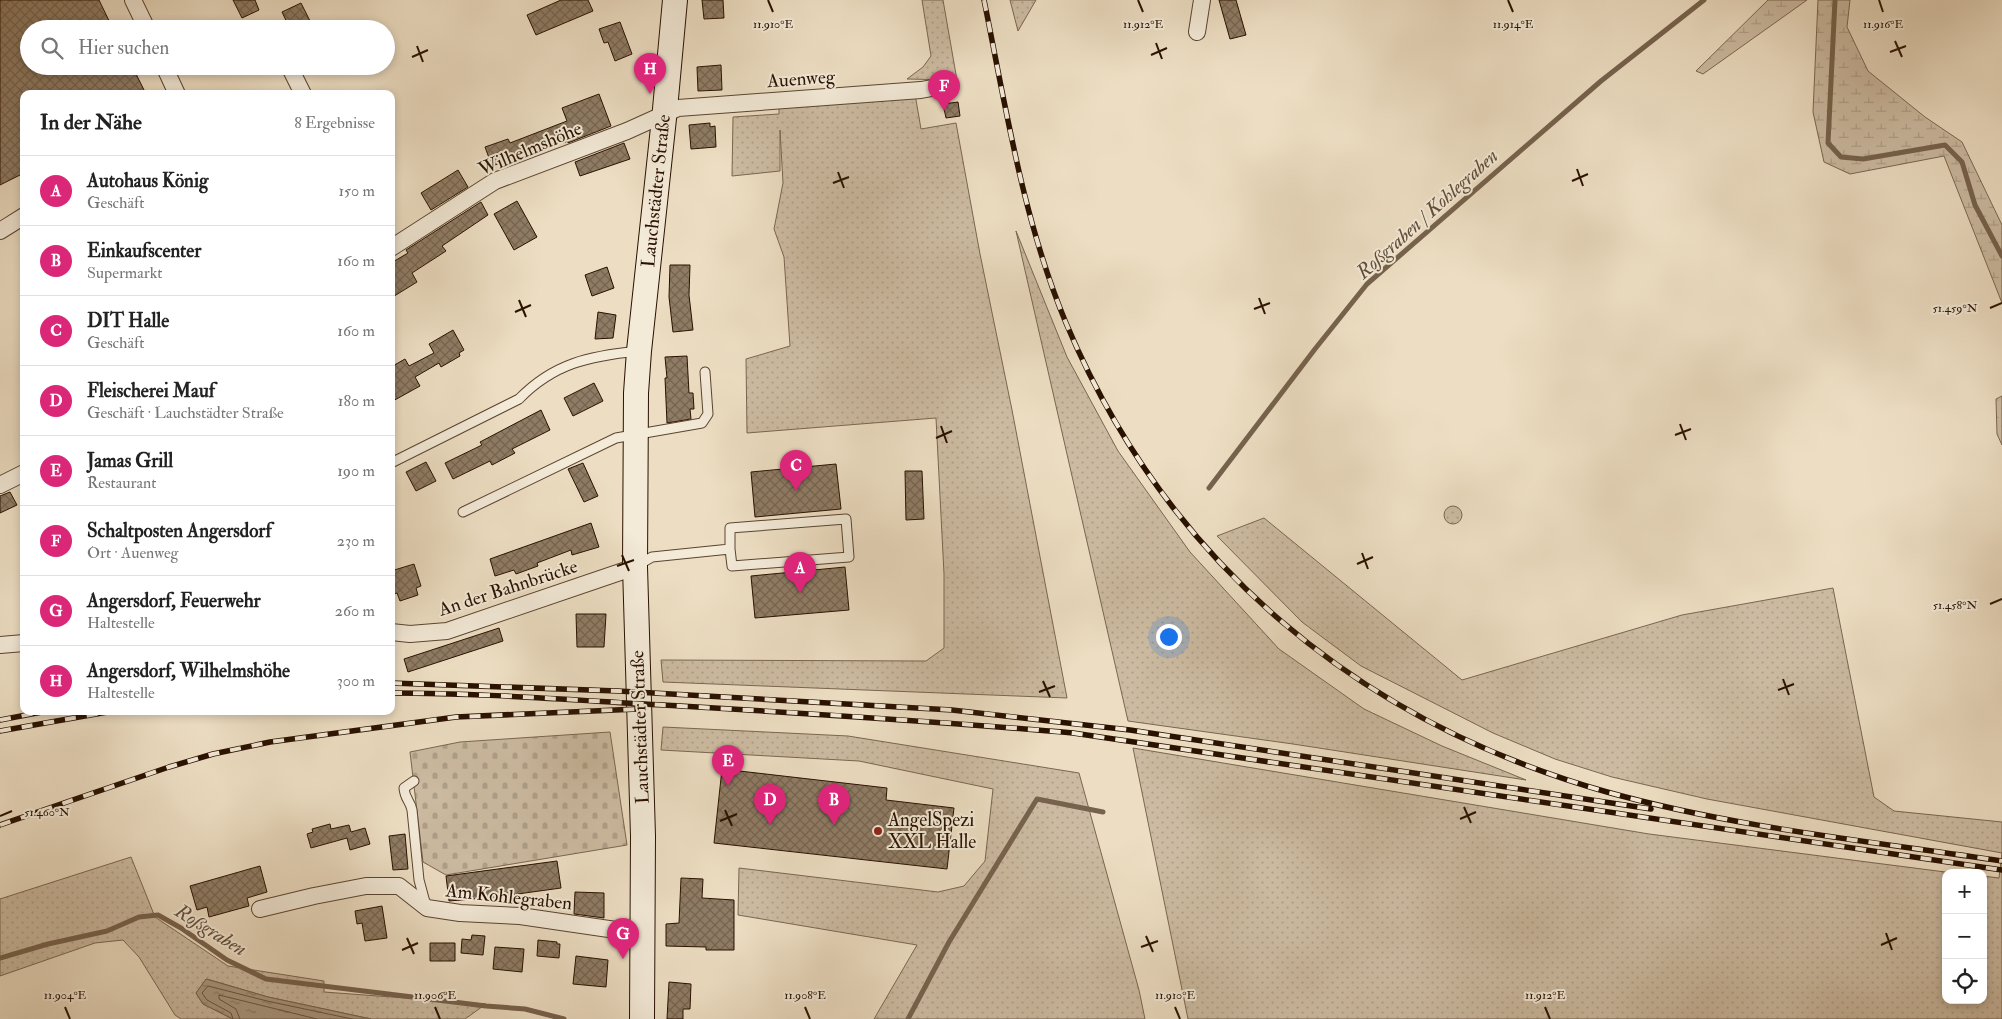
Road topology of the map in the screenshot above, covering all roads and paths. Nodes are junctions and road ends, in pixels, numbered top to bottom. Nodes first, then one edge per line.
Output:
1 (133, 0) edge
2 (675, 0) edge
3 (1202, 0) edge
4 (143, 20) edge
5 (1197, 32) dead end
6 (168, 75) edge
7 (294, 75) edge
8 (943, 86) dead end
9 (175, 90) edge
10 (301, 90) edge
11 (664, 115) junction
12 (20, 218) edge
13 (0, 231) edge
14 (395, 245) edge
15 (639, 351) junction
16 (705, 372) dead end
17 (636, 435) junction
18 (395, 461) edge
19 (20, 474) edge
20 (0, 485) edge
21 (463, 512) dead end
22 (730, 549) junction
23 (636, 566) junction
24 (395, 632) edge
25 (20, 643) edge
26 (0, 645) edge
27 (414, 781) dead end
28 (427, 908) junction
29 (260, 909) dead end
30 (643, 934) junction
31 (642, 1019) edge

1 - 4 street
2 - 11 main road, Lauchstädter Straße
3 - 5 street
6 - 9 street
7 - 10 street
8 - 11 street, Auenweg
11 - 14 street, Wilhelmshöhe
11 - 15 main road, Lauchstädter Straße
12 - 13 street
15 - 17 main road, Lauchstädter Straße
15 - 18 lane
16 - 17 lane
17 - 21 lane
17 - 23 main road, Lauchstädter Straße
19 - 20 street
22 - 22 lane
22 - 23 lane
23 - 24 street, An der Bahnbrücke
23 - 30 main road, Lauchstädter Straße
25 - 26 street
27 - 28 lane
28 - 29 street, Am Kohlegraben
28 - 30 street, Am Kohlegraben
30 - 31 main road, Lauchstädter Straße

